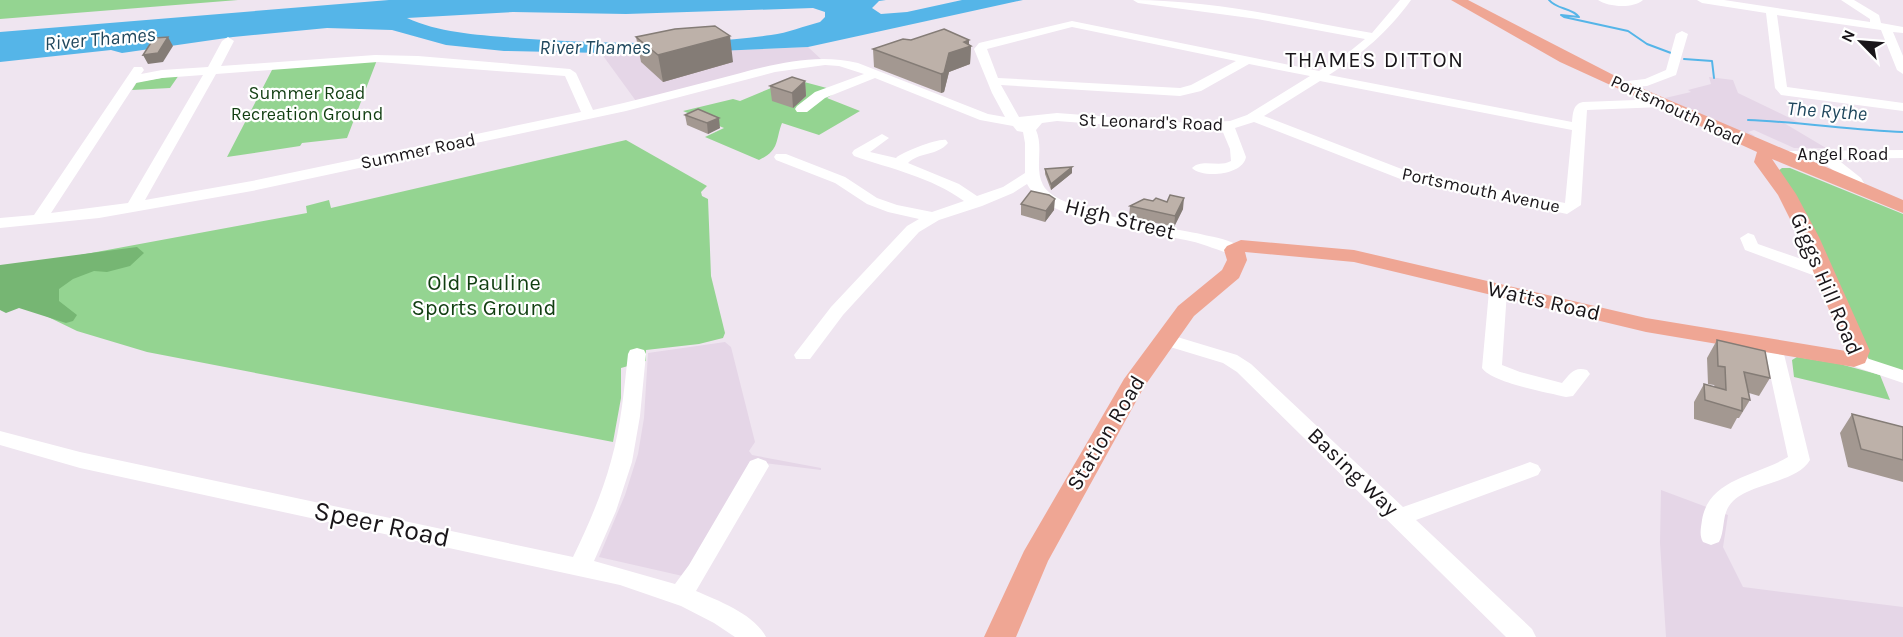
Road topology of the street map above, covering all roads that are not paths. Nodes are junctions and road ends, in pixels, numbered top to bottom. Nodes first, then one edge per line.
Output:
1 (1138, 0) edge
2 (1406, 0) edge
3 (1458, 0) edge
4 (1603, 0) edge
5 (1638, 0) edge
6 (1702, 0) edge
7 (1846, 0) edge
8 (1771, 10) junction
9 (1883, 22) junction
10 (1903, 30) edge
11 (1682, 34) dead end
12 (1375, 37) junction
13 (228, 41) dead end
14 (1247, 60) junction
15 (214, 69) junction
16 (1903, 70) edge
17 (875, 74) junction
18 (1320, 76) junction
19 (993, 81) junction
20 (1623, 85) junction
21 (1662, 103) junction
22 (1903, 106) edge
23 (802, 109) dead end
24 (589, 115) junction
25 (1254, 117) junction
26 (1024, 123) junction
27 (1227, 125) junction
28 (1579, 127) junction
29 (882, 138) dead end
30 (941, 143) dead end
31 (1822, 154) junction
32 (1903, 154) edge
33 (781, 157) dead end
34 (1774, 159) junction
35 (900, 163) junction
36 (1206, 166) dead end
37 (1033, 174) junction
38 (1858, 188) junction
39 (1008, 190) junction
40 (1039, 192) junction
41 (977, 203) junction
42 (133, 207) junction
43 (1903, 207) edge
44 (933, 218) junction
45 (39, 219) junction
46 (0, 223) edge
47 (1748, 238) dead end
48 (1234, 250) junction
49 (1824, 273) junction
50 (1498, 291) junction
51 (1164, 339) junction
52 (1773, 346) junction
53 (637, 354) dead end
54 (803, 355) dead end
55 (1854, 360) junction
56 (1580, 375) dead end
57 (1903, 377) edge
58 (0, 438) edge
59 (1530, 470) dead end
60 (758, 475) dead end
61 (1400, 517) junction
62 (1711, 536) dead end
63 (580, 566) junction
64 (680, 595) junction
65 (753, 637) edge
66 (1000, 637) edge
67 (1523, 637) edge

1 - 12 street
2 - 12 street, St Leonard's Road
3 - 20 main road, Portsmouth Road
4 - 5 street
6 - 8 street
7 - 9 street
8 - 9 street
8 - 22 street
9 - 10 street
9 - 16 street
11 - 20 street
12 - 18 street, St Leonard's Road
13 - 15 street
14 - 18 street
14 - 19 street
14 - 19 street
15 - 24 street
15 - 42 street
15 - 45 street
17 - 23 street
17 - 24 street, Summer Road
17 - 26 street
18 - 25 street, St Leonard's Road
18 - 28 street
19 - 26 street
20 - 21 main road, Portsmouth Road
21 - 28 street, Portsmouth Avenue
21 - 34 main road, Portsmouth Road
24 - 42 street, Summer Road
25 - 27 street, St Leonard's Road
25 - 28 street, Portsmouth Avenue
26 - 27 street, St Leonard's Road
26 - 37 street, High Street
27 - 36 street
29 - 35 street
30 - 35 street
31 - 32 street, Angel Road
31 - 34 street, Angel Road
31 - 38 street
33 - 44 street
34 - 38 main road, Portsmouth Road
34 - 49 main road, Giggs Hill Road
35 - 41 street
37 - 39 street
37 - 40 street, High Street
38 - 43 main road, Portsmouth Road
39 - 40 street
39 - 41 street
40 - 48 street, High Street
41 - 44 street
42 - 45 street, Summer Road
44 - 54 street
45 - 46 street, Summer Road
47 - 49 street
48 - 50 main road, Watts Road
48 - 51 main road, Station Road
49 - 55 main road, Giggs Hill Road
50 - 52 main road, Watts Road
50 - 56 street
51 - 61 street, Basing Way
51 - 66 main road, Station Road
52 - 55 main road, Watts Road
52 - 62 street
53 - 63 street
55 - 57 street, Giggs Hill Road
58 - 63 street, Speer Road
59 - 61 street
60 - 64 street
61 - 67 street, Basing Way
63 - 64 street, Speer Road
64 - 65 street, Speer Road

